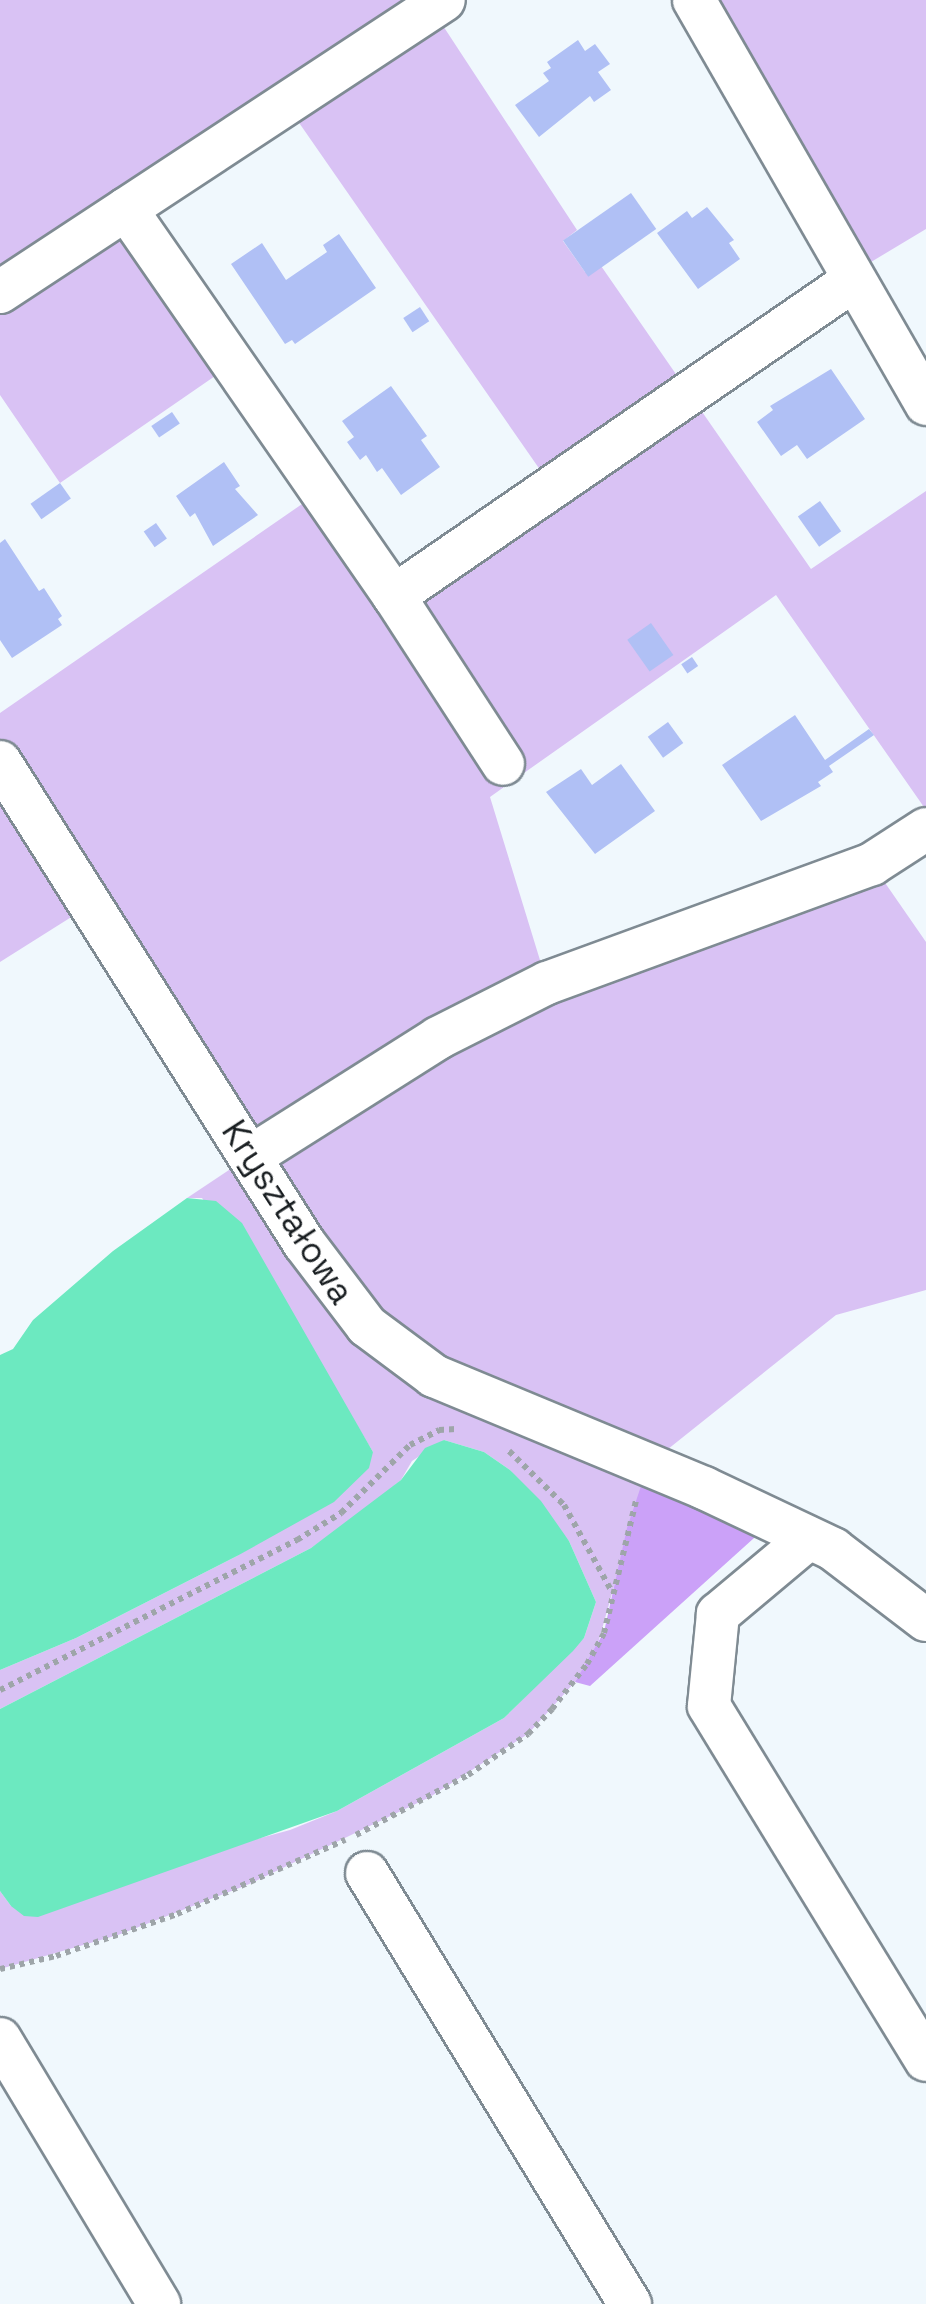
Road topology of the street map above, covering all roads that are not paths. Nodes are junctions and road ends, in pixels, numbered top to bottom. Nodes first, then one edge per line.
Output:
1 (444, 0) edge
2 (694, 0) edge
3 (126, 209) junction
4 (854, 280) junction
5 (0, 292) edge
6 (926, 404) edge
7 (394, 596) junction
8 (0, 762) edge
9 (503, 764) dead end
10 (926, 830) edge
11 (250, 1157) junction
12 (809, 1538) junction
13 (926, 1620) edge
14 (366, 1873) dead end
15 (0, 2039) edge
16 (926, 2060) edge
17 (159, 2304) edge
18 (630, 2304) edge

1 - 3 lane
2 - 4 lane
3 - 5 lane
3 - 7 lane
4 - 6 lane
4 - 7 lane
7 - 9 lane
8 - 11 lane, Kryształowa
10 - 11 lane
11 - 12 lane, Kryształowa
12 - 13 lane, Kryształowa
12 - 16 lane
14 - 18 lane
15 - 17 lane

